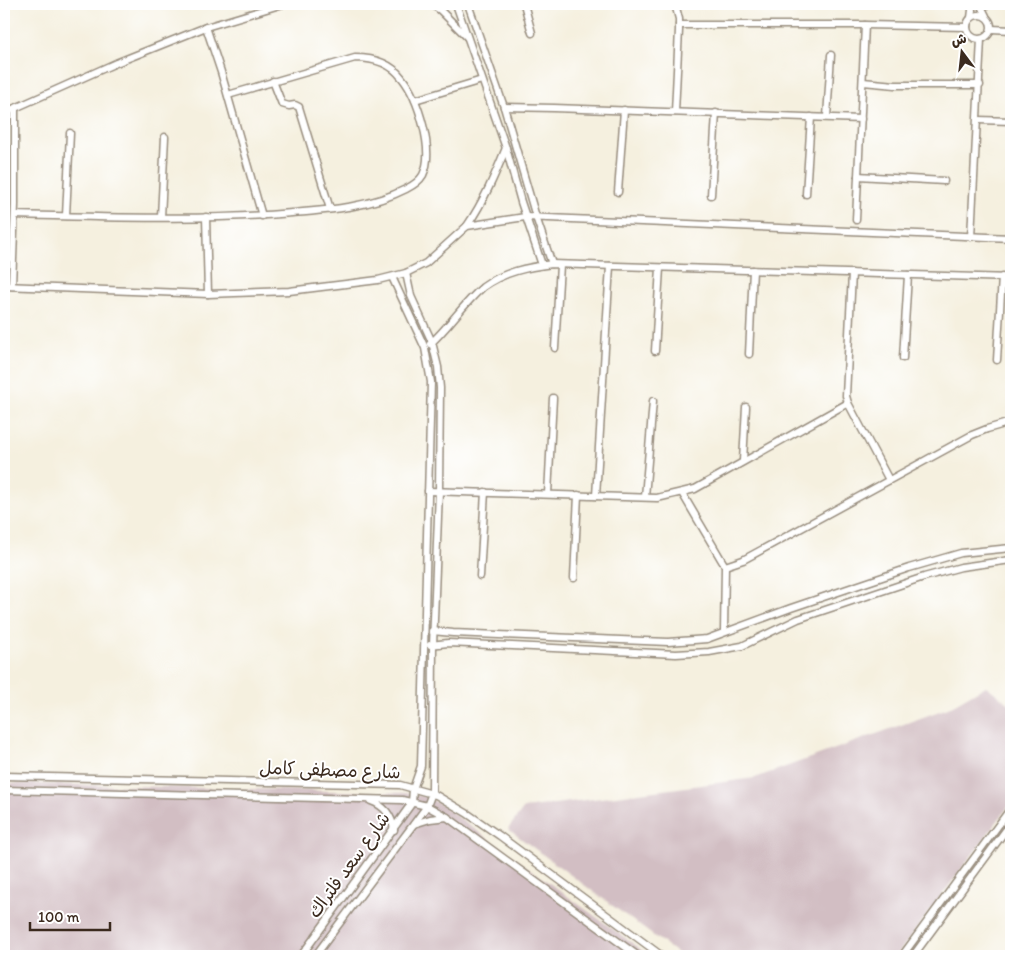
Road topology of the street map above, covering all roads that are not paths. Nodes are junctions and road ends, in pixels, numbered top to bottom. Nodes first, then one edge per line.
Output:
1 (283, 4) edge
2 (431, 4) edge
3 (456, 4) edge
4 (468, 4) edge
5 (524, 4) edge
6 (675, 4) edge
7 (971, 4) edge
8 (980, 4) edge
9 (986, 16) junction
10 (972, 18) junction
11 (679, 25) junction
12 (865, 25) junction
13 (206, 27) junction
14 (967, 27) junction
15 (992, 28) junction
16 (1011, 30) edge
17 (532, 34) dead end
18 (468, 39) junction
19 (981, 39) junction
20 (831, 55) dead end
21 (482, 80) junction
22 (273, 81) junction
23 (862, 82) junction
24 (980, 84) junction
25 (228, 96) junction
26 (415, 100) junction
27 (15, 108) junction
28 (504, 108) junction
29 (624, 110) junction
30 (675, 112) junction
31 (4, 113) edge
32 (716, 114) junction
33 (811, 117) junction
34 (827, 117) junction
35 (861, 119) junction
36 (978, 120) junction
37 (1011, 121) edge
38 (70, 133) dead end
39 (165, 137) dead end
40 (506, 148) junction
41 (858, 176) junction
42 (944, 181) dead end
43 (618, 192) dead end
44 (806, 194) dead end
45 (711, 196) dead end
46 (330, 209) junction
47 (15, 215) junction
48 (66, 216) junction
49 (262, 216) junction
50 (161, 217) junction
51 (206, 217) junction
52 (526, 217) junction
53 (536, 218) junction
54 (856, 220) dead end
55 (467, 226) junction
56 (971, 237) junction
57 (1011, 238) edge
58 (552, 264) junction
59 (542, 265) junction
60 (560, 265) junction
61 (610, 266) junction
62 (660, 268) junction
63 (753, 270) junction
64 (406, 273) junction
65 (852, 273) junction
66 (908, 275) junction
67 (392, 277) junction
68 (1002, 277) junction
69 (1011, 278) edge
70 (4, 286) edge
71 (12, 286) junction
72 (208, 294) junction
73 (432, 342) junction
74 (425, 348) junction
75 (555, 348) dead end
76 (655, 351) dead end
77 (749, 354) dead end
78 (903, 358) dead end
79 (997, 360) dead end
80 (553, 398) dead end
81 (653, 402) dead end
82 (848, 403) junction
83 (746, 407) dead end
84 (1011, 422) edge
85 (744, 461) junction
86 (889, 480) junction
87 (428, 491) junction
88 (439, 491) junction
89 (485, 492) junction
90 (682, 493) junction
91 (548, 494) junction
92 (578, 495) junction
93 (596, 496) junction
94 (646, 497) junction
95 (1011, 548) edge
96 (1011, 560) edge
97 (725, 566) junction
98 (480, 576) dead end
99 (574, 578) dead end
100 (424, 630) junction
101 (434, 631) junction
102 (724, 631) junction
103 (424, 644) junction
104 (433, 645) junction
105 (422, 746) junction
106 (432, 746) junction
107 (4, 776) edge
108 (413, 789) junction
109 (4, 790) edge
110 (432, 793) junction
111 (368, 800) junction
112 (412, 803) junction
113 (427, 806) junction
114 (1011, 808) edge
115 (447, 817) junction
116 (1011, 823) edge
117 (413, 825) junction
118 (394, 830) junction
119 (371, 860) junction
120 (381, 868) junction
121 (362, 874) junction
122 (371, 881) junction
123 (301, 956) edge
124 (316, 956) edge
125 (638, 956) edge
126 (662, 956) edge
127 (902, 956) edge
128 (913, 956) edge

1 - 13 street
2 - 18 street
3 - 18 street
4 - 28 street
5 - 17 street
6 - 11 street
7 - 10 street
8 - 9 street
9 - 10 street
9 - 15 street
10 - 14 street
11 - 12 street
11 - 30 street
12 - 14 street
12 - 23 street
13 - 25 street
13 - 27 street
14 - 19 street
15 - 16 street
15 - 19 street
18 - 21 street
19 - 24 street
20 - 34 street
21 - 26 street
21 - 40 street
22 - 25 street
22 - 26 street
22 - 46 street
23 - 24 street
23 - 35 street
24 - 36 street
25 - 49 street
26 - 46 street
27 - 31 street
27 - 47 street
28 - 29 street
28 - 53 street
29 - 30 street
29 - 43 street
30 - 32 street
32 - 33 street
32 - 45 street
33 - 34 street
33 - 44 street
34 - 35 street
35 - 41 street
36 - 37 street
36 - 56 street
38 - 48 street
39 - 50 street
40 - 52 street
40 - 55 street
41 - 42 street
41 - 54 street
46 - 49 street
47 - 48 street
47 - 71 street
48 - 50 street
49 - 51 street
50 - 51 street
51 - 72 street
52 - 53 street
52 - 55 street
52 - 59 street
53 - 56 street
53 - 58 street
55 - 64 street
56 - 57 street
58 - 59 street
58 - 60 street
59 - 73 street
60 - 61 street
60 - 75 street
61 - 62 street
61 - 93 street
62 - 63 street
62 - 76 street
63 - 65 street
63 - 77 street
64 - 67 street
64 - 73 street
65 - 66 street
65 - 82 street
66 - 68 street
66 - 78 street
67 - 72 street
67 - 74 street, شارع سعد فلتراك
68 - 69 street
68 - 79 street
70 - 71 street
71 - 72 street
73 - 74 street
73 - 88 street
74 - 87 street, شارع سعد فلتراك
80 - 91 street
81 - 94 street
82 - 85 street
82 - 86 street
83 - 85 street
84 - 86 street
85 - 90 street
86 - 97 street
87 - 88 street
87 - 100 street, شارع سعد فلتراك
88 - 89 street
88 - 101 street
89 - 91 street
89 - 98 street
90 - 94 street
90 - 97 street
91 - 92 street
92 - 93 street
92 - 99 street
93 - 94 street
95 - 102 street
96 - 104 street
97 - 102 street
100 - 101 street
100 - 103 street, شارع سعد فلتراك
101 - 102 street
101 - 104 street
103 - 104 street
103 - 105 street, شارع سعد فلتراك
104 - 106 street
105 - 106 street
105 - 108 street, شارع سعد فلتراك
106 - 110 street
107 - 108 street, شارع مصطفى كامل
108 - 110 street, شارع مصطفى كامل
108 - 112 street, شارع سعد فلتراك
109 - 111 street, شارع مصطفى كامل
110 - 113 street, شارع سعد فلتراك
110 - 126 street, شارع مصطفى كامل
111 - 112 street, شارع مصطفى كامل
111 - 118 street
112 - 113 street, شارع مصطفى كامل
112 - 118 street, شارع سعد فلتراك
113 - 115 street, شارع مصطفى كامل
113 - 117 street, شارع سعد فلتراك
114 - 127 street
115 - 117 street
115 - 125 street, شارع مصطفى كامل
116 - 128 street
117 - 120 street, شارع سعد فلتراك
118 - 119 street, شارع سعد فلتراك
119 - 120 street
119 - 121 street, شارع سعد فلتراك
120 - 122 street, شارع سعد فلتراك
121 - 122 street
121 - 123 street, شارع سعد فلتراك
122 - 124 street, شارع سعد فلتراك

